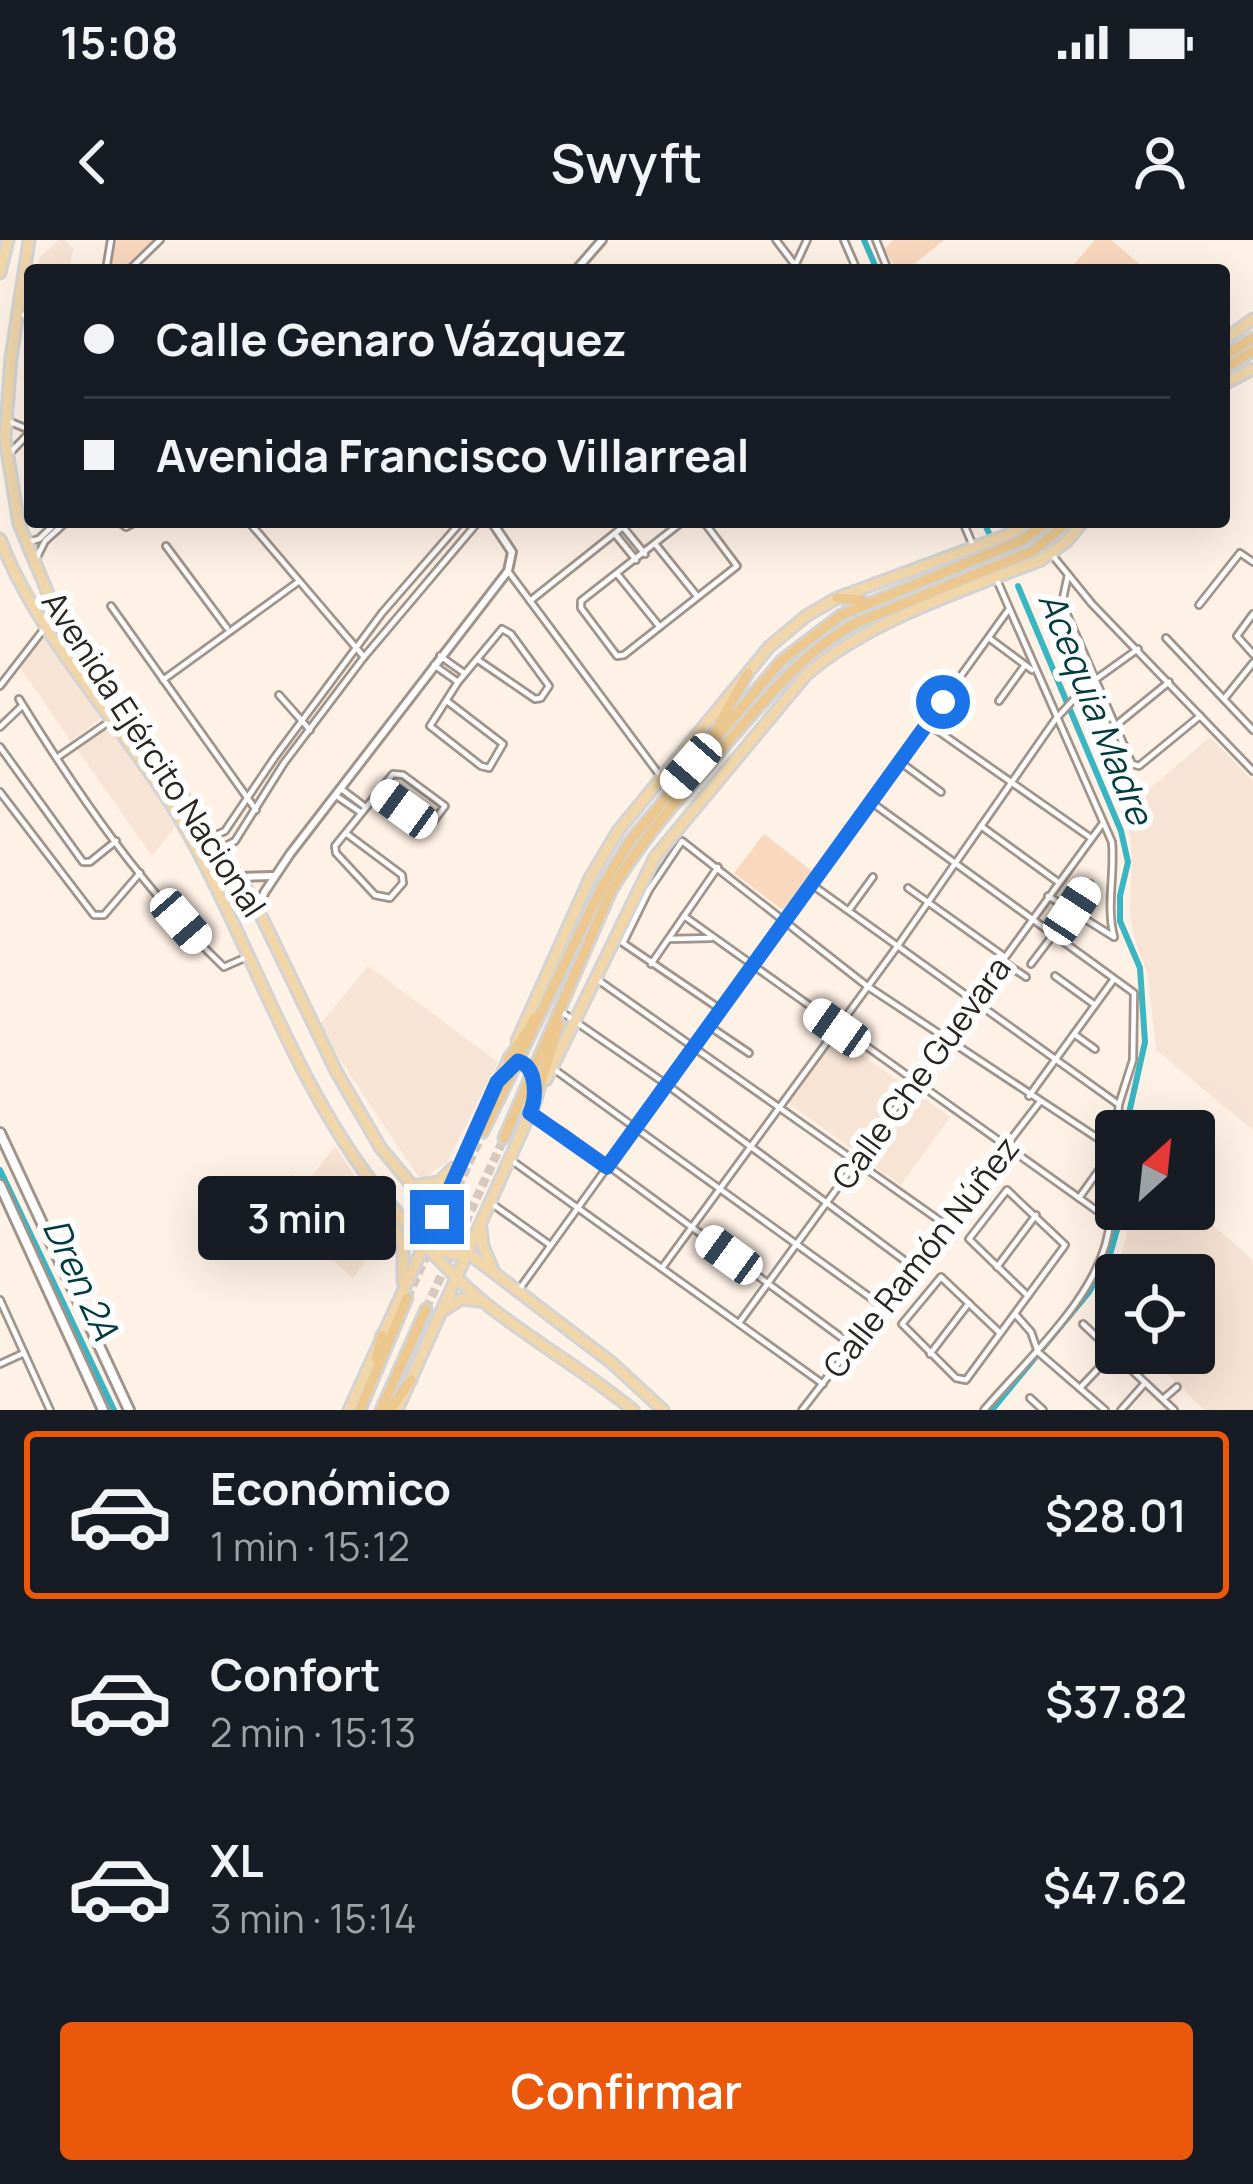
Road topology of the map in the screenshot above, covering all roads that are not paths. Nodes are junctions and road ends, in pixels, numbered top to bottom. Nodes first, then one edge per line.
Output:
1 (8, 240) edge
2 (160, 240) edge
3 (135, 264) edge
4 (0, 273) edge
5 (24, 311) edge
6 (5, 418) junction
7 (24, 430) edge
8 (24, 438) edge
9 (7, 458) junction
10 (54, 528) edge
11 (57, 528) edge
12 (254, 528) edge
13 (456, 528) edge
14 (473, 528) edge
15 (496, 528) edge
16 (622, 528) edge
17 (628, 528) edge
18 (675, 528) edge
19 (708, 528) edge
20 (966, 528) edge
21 (1016, 528) edge
22 (1039, 528) edge
23 (1061, 528) edge
24 (1077, 528) edge
25 (615, 534) junction
26 (1, 543) edge
27 (25, 543) junction
28 (656, 544) junction
29 (166, 546) dead end
30 (974, 548) junction
31 (436, 554) junction
32 (645, 554) junction
33 (1051, 554) junction
34 (636, 560) junction
35 (1253, 562) edge
36 (446, 563) junction
37 (34, 568) junction
38 (508, 571) junction
39 (618, 574) junction
40 (1068, 575) junction
41 (996, 578) junction
42 (298, 582) junction
43 (697, 596) junction
44 (837, 598) junction
45 (530, 601) junction
46 (868, 601) junction
47 (111, 605) dead end
48 (1199, 605) dead end
49 (1010, 609) junction
50 (1253, 614) edge
51 (47, 625) junction
52 (659, 626) junction
53 (228, 629) junction
54 (989, 638) junction
55 (1166, 638) dead end
56 (356, 649) junction
57 (1138, 650) junction
58 (1253, 654) edge
59 (440, 656) junction
60 (364, 657) junction
61 (478, 660) junction
62 (1253, 664) edge
63 (434, 665) junction
64 (1025, 665) junction
65 (464, 673) junction
66 (748, 673) junction
67 (1036, 674) junction
68 (164, 680) junction
69 (1095, 680) junction
70 (458, 682) junction
71 (1169, 682) junction
72 (0, 686) edge
73 (279, 694) dead end
74 (1224, 699) junction
75 (447, 701) junction
76 (999, 701) dead end
77 (943, 702) junction
78 (1200, 716) junction
79 (964, 718) dead end
80 (112, 719) junction
81 (1055, 720) junction
82 (302, 723) junction
83 (928, 724) junction
84 (1115, 726) junction
85 (0, 727) edge
86 (310, 730) junction
87 (1253, 730) edge
88 (0, 747) edge
89 (704, 753) junction
90 (58, 758) junction
91 (900, 762) junction
92 (1253, 771) edge
93 (662, 777) junction
94 (1013, 783) junction
95 (0, 792) edge
96 (338, 792) junction
97 (941, 792) dead end
98 (381, 793) junction
99 (249, 801) junction
100 (871, 802) junction
101 (362, 809) junction
102 (256, 810) junction
103 (1103, 823) junction
104 (981, 826) junction
105 (347, 834) junction
106 (214, 837) junction
107 (1091, 838) junction
108 (116, 841) junction
109 (194, 844) junction
110 (222, 850) junction
111 (202, 859) junction
112 (954, 864) junction
113 (718, 867) junction
114 (140, 873) junction
115 (276, 874) junction
116 (874, 877) dead end
117 (239, 878) junction
118 (1058, 882) junction
119 (811, 884) junction
120 (1090, 884) dead end
121 (908, 888) dead end
122 (1048, 896) junction
123 (927, 902) junction
124 (259, 910) junction
125 (849, 910) junction
126 (1072, 911) junction
127 (684, 916) junction
128 (1030, 919) junction
129 (785, 920) junction
130 (1053, 935) junction
131 (713, 938) junction
132 (669, 939) junction
133 (898, 944) junction
134 (249, 956) junction
135 (1003, 959) junction
136 (580, 962) junction
137 (651, 964) junction
138 (1031, 964) dead end
139 (752, 967) junction
140 (562, 972) junction
141 (1055, 976) dead end
142 (595, 977) junction
143 (1026, 977) dead end
144 (1114, 980) junction
145 (867, 986) junction
146 (976, 998) junction
147 (1095, 1005) junction
148 (722, 1009) junction
149 (563, 1012) junction
150 (574, 1021) junction
151 (709, 1026) junction
152 (837, 1028) junction
153 (1074, 1034) junction
154 (320, 1039) junction
155 (945, 1041) junction
156 (694, 1046) junction
157 (1095, 1048) dead end
158 (748, 1053) dead end
159 (297, 1054) junction
160 (1056, 1059) junction
161 (508, 1061) junction
162 (520, 1061) junction
163 (551, 1067) junction
164 (532, 1072) junction
165 (497, 1082) junction
166 (916, 1082) junction
167 (666, 1084) junction
168 (1029, 1096) junction
169 (1039, 1103) junction
170 (1119, 1104) junction
171 (779, 1105) junction
172 (532, 1109) junction
173 (1118, 1110) edge
174 (635, 1127) junction
175 (483, 1132) tunnel mouth
176 (0, 1133) edge
177 (1095, 1137) edge
178 (503, 1138) tunnel mouth
179 (751, 1145) junction
180 (1008, 1147) junction
181 (464, 1154) junction
182 (510, 1159) junction
183 (860, 1162) junction
184 (607, 1167) junction
185 (1095, 1176) edge
186 (0, 1185) edge
187 (376, 1186) junction
188 (411, 1186) junction
189 (720, 1186) junction
190 (1079, 1198) junction
191 (490, 1203) junction
192 (827, 1205) junction
193 (578, 1207) junction
194 (1036, 1215) junction
195 (437, 1217) junction
196 (481, 1225) junction
197 (946, 1225) junction
198 (691, 1227) junction
199 (797, 1243) junction
200 (426, 1245) junction
201 (550, 1245) junction
202 (468, 1253) junction
203 (912, 1266) junction
204 (662, 1268) junction
205 (997, 1268) junction
206 (495, 1274) junction
207 (457, 1278) junction
208 (767, 1282) junction
209 (516, 1292) junction
210 (1028, 1296) junction
211 (403, 1299) junction
212 (0, 1300) edge
213 (487, 1304) junction
214 (969, 1304) junction
215 (882, 1306) junction
216 (426, 1309) tunnel mouth
217 (1015, 1315) junction
218 (440, 1318) junction
219 (739, 1323) junction
220 (1083, 1324) dead end
221 (562, 1328) junction
222 (1000, 1333) junction
223 (382, 1335) junction
224 (1095, 1336) edge
225 (854, 1346) junction
226 (548, 1347) junction
227 (1039, 1352) junction
228 (24, 1353) junction
229 (931, 1354) junction
230 (0, 1364) edge
231 (1095, 1372) edge
232 (1135, 1374) edge
233 (411, 1380) joint
234 (1145, 1383) junction
235 (824, 1384) junction
236 (1177, 1387) dead end
237 (1080, 1388) junction
238 (1030, 1398) dead end
239 (1163, 1400) junction
240 (985, 1409) edge
241 (1041, 1409) edge
242 (50, 1410) edge
243 (103, 1410) edge
244 (130, 1410) edge
245 (349, 1410) edge
246 (360, 1410) edge
247 (390, 1410) edge
248 (633, 1410) edge
249 (663, 1410) edge
250 (802, 1410) edge
251 (1105, 1410) edge
252 (1121, 1410) edge
253 (1174, 1410) edge

1 - 4 main road
2 - 3 street
5 - 6 main road, Avenida Ejército Nacional
6 - 7 street
6 - 9 main road, Avenida Ejército Nacional
8 - 9 street
9 - 27 main road, Avenida Ejército Nacional
10 - 27 street
11 - 37 street
12 - 42 street
13 - 31 street
14 - 36 street
15 - 38 street
16 - 25 street
17 - 32 street
18 - 28 street
19 - 43 street
20 - 30 street
21 - 30 main road
22 - 46 highway
23 - 136 highway
24 - 33 main road
25 - 34 street
25 - 45 street
26 - 51 main road, Avenida Ejército Nacional
27 - 37 main road, Avenida Ejército Nacional
28 - 32 street
28 - 43 street
29 - 53 street
30 - 44 main road
31 - 36 street
31 - 56 street
32 - 34 street
33 - 40 street
33 - 41 main road
34 - 39 street
35 - 48 street
36 - 60 street
37 - 106 main road, Avenida Ejército Nacional
38 - 45 street
38 - 59 street
39 - 52 street
39 - 52 street
40 - 57 street
40 - 69 street
41 - 49 street
41 - 142 main road
42 - 53 street
42 - 56 street
43 - 52 street
44 - 46 highway
44 - 66 main road
45 - 93 street
46 - 89 highway
47 - 68 street
49 - 54 street
49 - 67 street
50 - 58 street
51 - 72 street
51 - 80 main road, Avenida Ejército Nacional
53 - 68 street
54 - 64 street
54 - 77 street
55 - 74 street
56 - 60 street
56 - 82 street
57 - 69 street
57 - 71 street
59 - 63 street
59 - 65 street
60 - 86 street
61 - 61 street
61 - 65 street
62 - 74 street
63 - 70 street
63 - 96 street
64 - 67 street
64 - 76 street
65 - 70 street
66 - 89 highway
66 - 93 main road
67 - 81 street
68 - 99 street
69 - 81 street
69 - 84 street
70 - 75 street
71 - 78 street
71 - 84 street
73 - 82 street
74 - 87 street
75 - 75 street
77 - 79 street
77 - 83 street
78 - 84 street
78 - 92 street
80 - 90 street
80 - 109 main road, Avenida Ejército Nacional
81 - 94 street
81 - 103 street
82 - 86 street
82 - 99 street
83 - 91 street
83 - 94 street
85 - 90 street
86 - 102 street
88 - 108 street
89 - 140 highway
90 - 108 street
91 - 97 street
91 - 100 street
93 - 161 main road
94 - 104 street
94 - 107 street
95 - 114 street
96 - 101 street
96 - 115 street
98 - 98 street
98 - 101 street
99 - 102 street
99 - 106 street
100 - 112 street
100 - 119 street
101 - 105 street
102 - 110 street
103 - 107 street, Calle Che Guevara
103 - 126 street
104 - 112 street
104 - 118 street
105 - 105 street
106 - 109 street
106 - 110 main road, Avenida Ejército Nacional
107 - 118 street, Calle Che Guevara
108 - 114 street
109 - 111 main road, Avenida Ejército Nacional
110 - 111 street
110 - 117 main road, Avenida Ejército Nacional
111 - 134 main road, Avenida Ejército Nacional
112 - 123 street
112 - 128 street
113 - 127 street
113 - 129 street
113 - 137 street
114 - 134 street
115 - 117 street
115 - 124 street
116 - 125 street
117 - 124 main road, Avenida Ejército Nacional
118 - 122 street, Calle Che Guevara
119 - 125 street
119 - 129 street
120 - 126 street
121 - 123 street
122 - 126 street
122 - 128 street, Calle Che Guevara
123 - 133 street
123 - 135 street
124 - 154 main road, Avenida Ejército Nacional
125 - 133 street
127 - 131 street
127 - 132 street
128 - 130 street
128 - 135 street, Calle Che Guevara
129 - 139 street
129 - 145 street
130 - 138 street
130 - 144 street
131 - 132 street
131 - 139 street
132 - 137 street
133 - 145 street
133 - 146 street
134 - 159 main road, Avenida Ejército Nacional
135 - 143 street
135 - 146 street, Calle Che Guevara
136 - 149 highway
136 - 164 highway
137 - 148 street
139 - 148 street
139 - 152 street
140 - 161 highway
140 - 162 highway
141 - 147 street
142 - 150 main road
142 - 156 street
144 - 147 street, Calle Ramón Núñez
144 - 170 street
145 - 152 street
145 - 155 street
146 - 155 street, Calle Che Guevara
146 - 160 street
147 - 153 street, Calle Ramón Núñez
148 - 151 street
149 - 150 street
149 - 172 highway
150 - 163 main road
150 - 167 street
151 - 156 street
151 - 158 street
152 - 166 street
152 - 171 street
153 - 157 street
153 - 160 street, Calle Ramón Núñez
154 - 159 main road
154 - 188 main road, Avenida Ejército Nacional
155 - 166 street, Calle Che Guevara
155 - 168 street
156 - 167 street
156 - 171 street
159 - 187 main road, Avenida Ejército Nacional
160 - 168 street, Calle Ramón Núñez
160 - 170 street
161 - 165 main road
162 - 164 main road
162 - 165 main road
162 - 175 highway
163 - 172 main road
163 - 174 street
164 - 172 main road
164 - 178 highway
165 - 181 main road
166 - 180 street
166 - 183 street, Calle Che Guevara
167 - 174 street
167 - 179 street
168 - 169 street
169 - 177 street
169 - 180 street, Calle Ramón Núñez
170 - 173 street
171 - 179 street
171 - 183 street
172 - 182 main road
172 - 184 street
174 - 184 street
174 - 189 street
176 - 244 main road
179 - 189 street
179 - 192 street
180 - 190 street
180 - 197 street, Calle Ramón Núñez
181 - 188 main road
181 - 195 main road
182 - 191 main road
182 - 193 street
183 - 192 street, Calle Che Guevara
183 - 197 street
184 - 193 street
184 - 198 street
185 - 190 street
186 - 243 main road
187 - 200 main road, Avenida Ejército Nacional
187 - 211 main road
188 - 195 main road, Avenida Ejército Nacional
189 - 198 street
189 - 199 street
190 - 227 street
191 - 196 main road
191 - 201 street
192 - 199 street, Calle Che Guevara
192 - 203 street
193 - 201 street
193 - 204 street
194 - 205 street
194 - 205 street
194 - 210 street
195 - 200 main road
195 - 202 main road, Avenida Ejército Nacional
196 - 202 main road
196 - 206 main road
197 - 203 street, Calle Ramón Núñez
198 - 204 street
198 - 208 street
199 - 208 street, Calle Che Guevara
199 - 215 street
200 - 202 main road
200 - 207 main road, Avenida Ejército Nacional
200 - 211 main road
201 - 209 street
202 - 206 main road, Avenida Ejército Nacional
202 - 207 main road
203 - 215 street, Calle Ramón Núñez
204 - 219 street
205 - 210 street
206 - 209 main road, Avenida Ejército Nacional
207 - 213 main road, Avenida Ejército Nacional
207 - 218 main road
208 - 219 street, Calle Che Guevara
208 - 225 street
209 - 221 main road, Avenida Ejército Nacional
210 - 217 street
211 - 223 main road
211 - 246 highway
212 - 228 street
213 - 218 main road
213 - 226 main road, Avenida Ejército Nacional
214 - 222 street
214 - 229 street
214 - 229 street
215 - 225 street, Calle Ramón Núñez
216 - 247 highway
217 - 222 street
217 - 227 street
218 - 233 main road
219 - 235 street
220 - 224 street
221 - 226 main road
221 - 249 main road, Avenida Ejército Nacional
222 - 229 street
223 - 245 main road
223 - 246 highway
225 - 235 street, Calle Ramón Núñez
226 - 248 main road, Avenida Ejército Nacional
227 - 237 street
227 - 240 street
228 - 230 street
228 - 242 street
231 - 237 street
232 - 234 street
233 - 247 highway
234 - 239 street
234 - 252 street
235 - 250 street, Calle Ramón Núñez
236 - 239 street
237 - 251 street
238 - 241 street
239 - 253 street

